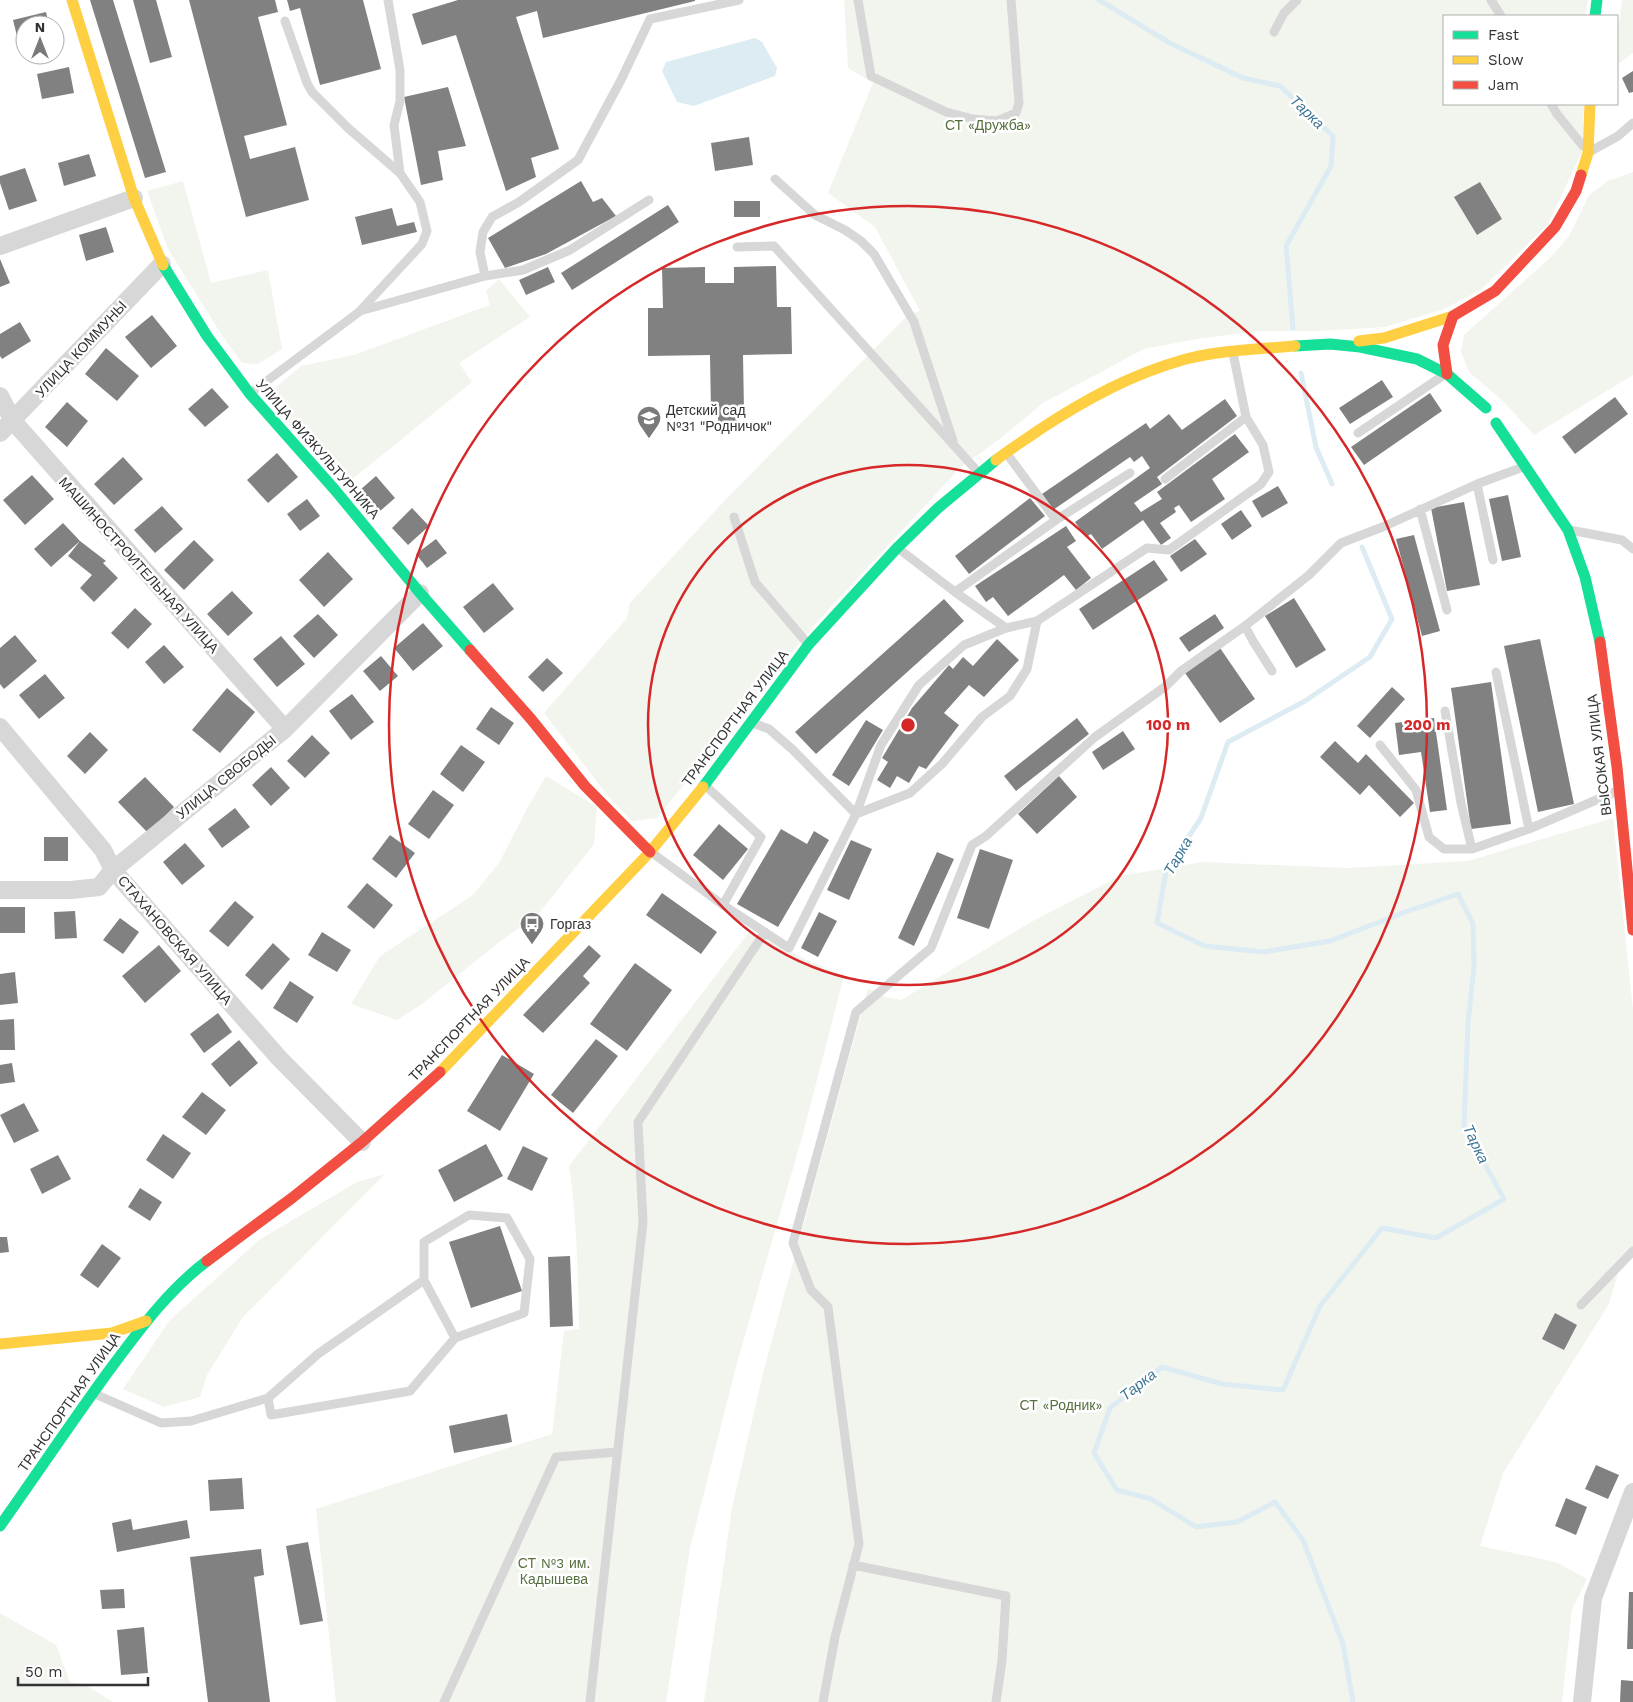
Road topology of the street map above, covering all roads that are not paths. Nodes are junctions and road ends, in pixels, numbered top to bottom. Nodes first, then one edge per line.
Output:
1 (72, 0) edge
2 (388, 0) edge
3 (739, 0) edge
4 (858, 0) edge
5 (1011, 0) edge
6 (1297, 0) edge
7 (1491, 0) edge
8 (1597, 0) edge
9 (1500, 15) edge
10 (1595, 15) edge
11 (285, 22) dead end
12 (1274, 32) dead end
13 (1552, 105) edge
14 (1590, 105) edge
15 (1633, 123) edge
16 (1588, 153) junction
17 (400, 173) junction
18 (775, 179) dead end
19 (134, 198) junction
20 (649, 200) dead end
21 (0, 246) edge
22 (737, 247) dead end
23 (162, 264) junction
24 (485, 276) junction
25 (359, 312) junction
26 (1453, 316) junction
27 (1330, 344) junction
28 (1232, 351) junction
29 (1447, 374) junction
30 (250, 394) junction
31 (0, 396) edge
32 (1486, 408) dead end
33 (1246, 417) junction
34 (1496, 422) dead end
35 (6, 427) edge
36 (1358, 433) dead end
37 (954, 446) junction
38 (1006, 452) junction
39 (1526, 466) junction
40 (1130, 473) dead end
41 (980, 474) junction
42 (1165, 480) dead end
43 (1477, 484) junction
44 (1420, 509) junction
45 (734, 517) dead end
46 (1056, 520) junction
47 (1568, 530) junction
48 (897, 548) junction
49 (1633, 549) edge
50 (1493, 560) dead end
51 (955, 592) junction
52 (420, 593) junction
53 (1447, 610) dead end
54 (1037, 621) junction
55 (1245, 626) junction
56 (1006, 628) junction
57 (809, 644) junction
58 (1272, 671) dead end
59 (1496, 672) dead end
60 (1445, 711) dead end
61 (750, 722) junction
62 (0, 726) edge
63 (285, 729) junction
64 (1380, 745) dead end
65 (1625, 768) edge
66 (705, 785) junction
67 (1620, 790) junction
68 (856, 814) junction
69 (1530, 829) junction
70 (1472, 849) junction
71 (650, 852) junction
72 (113, 870) junction
73 (0, 890) edge
74 (723, 905) junction
75 (1633, 930) edge
76 (765, 932) junction
77 (362, 1142) junction
78 (1633, 1251) edge
79 (424, 1280) junction
80 (1581, 1305) dead end
81 (146, 1321) junction
82 (455, 1338) junction
83 (0, 1344) edge
84 (93, 1393) junction
85 (268, 1398) junction
86 (618, 1452) junction
87 (1633, 1492) edge
88 (0, 1526) edge
89 (853, 1565) junction
90 (444, 1702) edge
91 (590, 1702) edge
92 (823, 1702) edge
93 (996, 1702) edge
94 (1582, 1702) edge

1 - 19 street, УЛИЦА ФИЗКУЛЬТУРНИКА
2 - 17 lane
3 - 24 lane
4 - 5 lane
6 - 12 lane
7 - 9 lane
8 - 10 street
11 - 17 lane
13 - 16 lane
14 - 16 street
15 - 16 lane
16 - 26 street
17 - 25 lane
18 - 37 lane
19 - 21 street
19 - 23 street, УЛИЦА ФИЗКУЛЬТУРНИКА
20 - 24 lane
22 - 37 lane
23 - 30 street, УЛИЦА ФИЗКУЛЬТУРНИКА
23 - 35 street, УЛИЦА КОММУНЫ
24 - 25 lane
25 - 30 lane
26 - 27 street
26 - 29 street
27 - 28 street, ТРАНСПОРТНАЯ УЛИЦА
27 - 29 street, ТРАНСПОРТНАЯ УЛИЦА
28 - 33 lane
28 - 38 street, ТРАНСПОРТНАЯ УЛИЦА
29 - 32 street
29 - 36 lane
30 - 52 street, УЛИЦА ФИЗКУЛЬТУРНИКА
31 - 35 street, МАШИНОСТРОИТЕЛЬНАЯ УЛИЦА
33 - 42 lane
33 - 54 lane
34 - 39 street, ВЫСОКАЯ УЛИЦА
35 - 63 street, МАШИНОСТРОИТЕЛЬНАЯ УЛИЦА
37 - 41 lane
38 - 41 street, ТРАНСПОРТНАЯ УЛИЦА
38 - 46 lane
39 - 43 lane
39 - 47 street, ВЫСОКАЯ УЛИЦА
40 - 46 lane
41 - 48 street, ТРАНСПОРТНАЯ УЛИЦА
43 - 44 lane
43 - 50 lane
44 - 53 lane
44 - 55 lane
45 - 57 lane
46 - 51 lane
47 - 49 lane
47 - 65 street, ВЫСОКАЯ УЛИЦА
48 - 51 lane
48 - 57 street, ТРАНСПОРТНАЯ УЛИЦА
51 - 56 lane
52 - 63 street, УЛИЦА СВОБОДЫ
52 - 71 street, УЛИЦА ФИЗКУЛЬТУРНИКА
54 - 56 lane
54 - 68 lane
55 - 58 lane
55 - 89 lane
56 - 68 lane
57 - 61 street, ТРАНСПОРТНАЯ УЛИЦА
59 - 69 lane
60 - 70 lane
61 - 66 street, ТРАНСПОРТНАЯ УЛИЦА
61 - 68 lane
62 - 72 street, СТАХАНОВСКАЯ УЛИЦА
63 - 72 street, УЛИЦА СВОБОДЫ
64 - 70 lane
65 - 67 street, ВЫСОКАЯ УЛИЦА
66 - 71 street, ТРАНСПОРТНАЯ УЛИЦА
66 - 74 lane
67 - 69 lane
67 - 75 street, ВЫСОКАЯ УЛИЦА
68 - 76 lane
69 - 70 lane
71 - 74 lane
71 - 77 street, ТРАНСПОРТНАЯ УЛИЦА
72 - 73 street, УЛИЦА СВОБОДЫ
72 - 77 street, СТАХАНОВСКАЯ УЛИЦА
74 - 76 lane
76 - 86 lane
77 - 81 street, ТРАНСПОРТНАЯ УЛИЦА
78 - 80 lane
79 - 82 lane
79 - 82 lane
79 - 85 lane
81 - 83 street, ТРАНСПОРТНАЯ УЛИЦА
81 - 84 street, ТРАНСПОРТНАЯ УЛИЦА
82 - 85 lane
84 - 85 lane
84 - 88 street, ТРАНСПОРТНАЯ УЛИЦА
86 - 90 lane
86 - 91 lane
87 - 94 street
89 - 92 lane
89 - 93 lane

